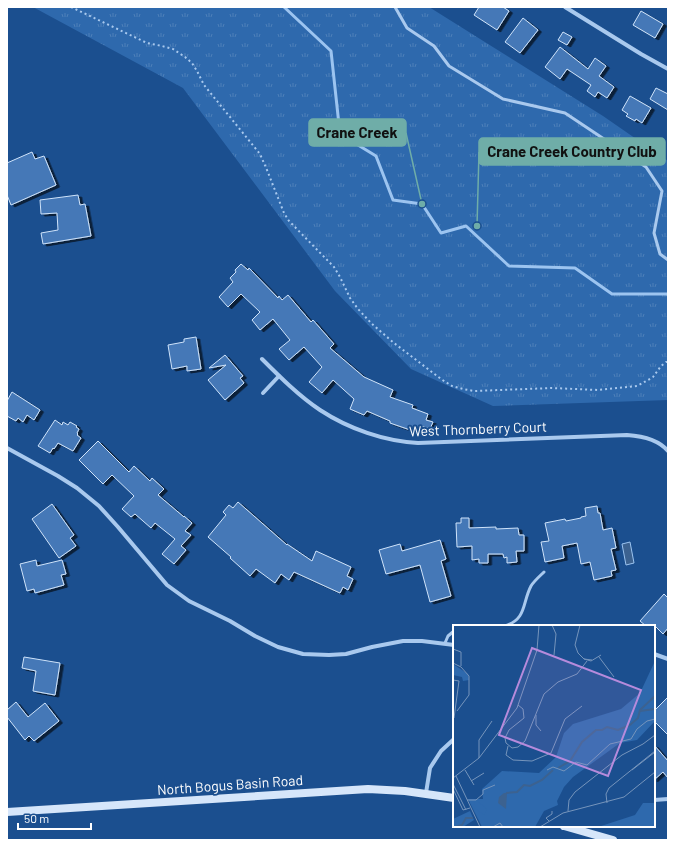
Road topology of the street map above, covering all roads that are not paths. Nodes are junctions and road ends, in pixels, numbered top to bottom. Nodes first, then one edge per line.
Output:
1 (395, 7) edge
2 (565, 7) edge
3 (668, 70) edge
4 (668, 260) edge
5 (262, 359) dead end
6 (279, 376) junction
7 (263, 393) dead end
8 (7, 448) edge
9 (668, 451) edge
10 (544, 572) dead end
11 (508, 625) edge
12 (453, 632) edge
13 (445, 643) junction
14 (453, 645) edge
15 (655, 654) edge
16 (668, 659) edge
17 (453, 740) edge
18 (426, 793) junction
19 (453, 798) edge
20 (668, 799) edge
21 (655, 800) edge
22 (7, 812) edge
23 (568, 827) edge
24 (613, 840) edge

1 - 4 lane
2 - 3 street
5 - 6 street, West Thornberry Court
6 - 7 street
6 - 9 street, West Thornberry Court
8 - 13 street
10 - 11 lane
12 - 13 lane
13 - 14 street
15 - 16 street
17 - 18 street
18 - 19 street, North Bogus Basin Road
18 - 22 street, North Bogus Basin Road
20 - 21 street
23 - 24 street

